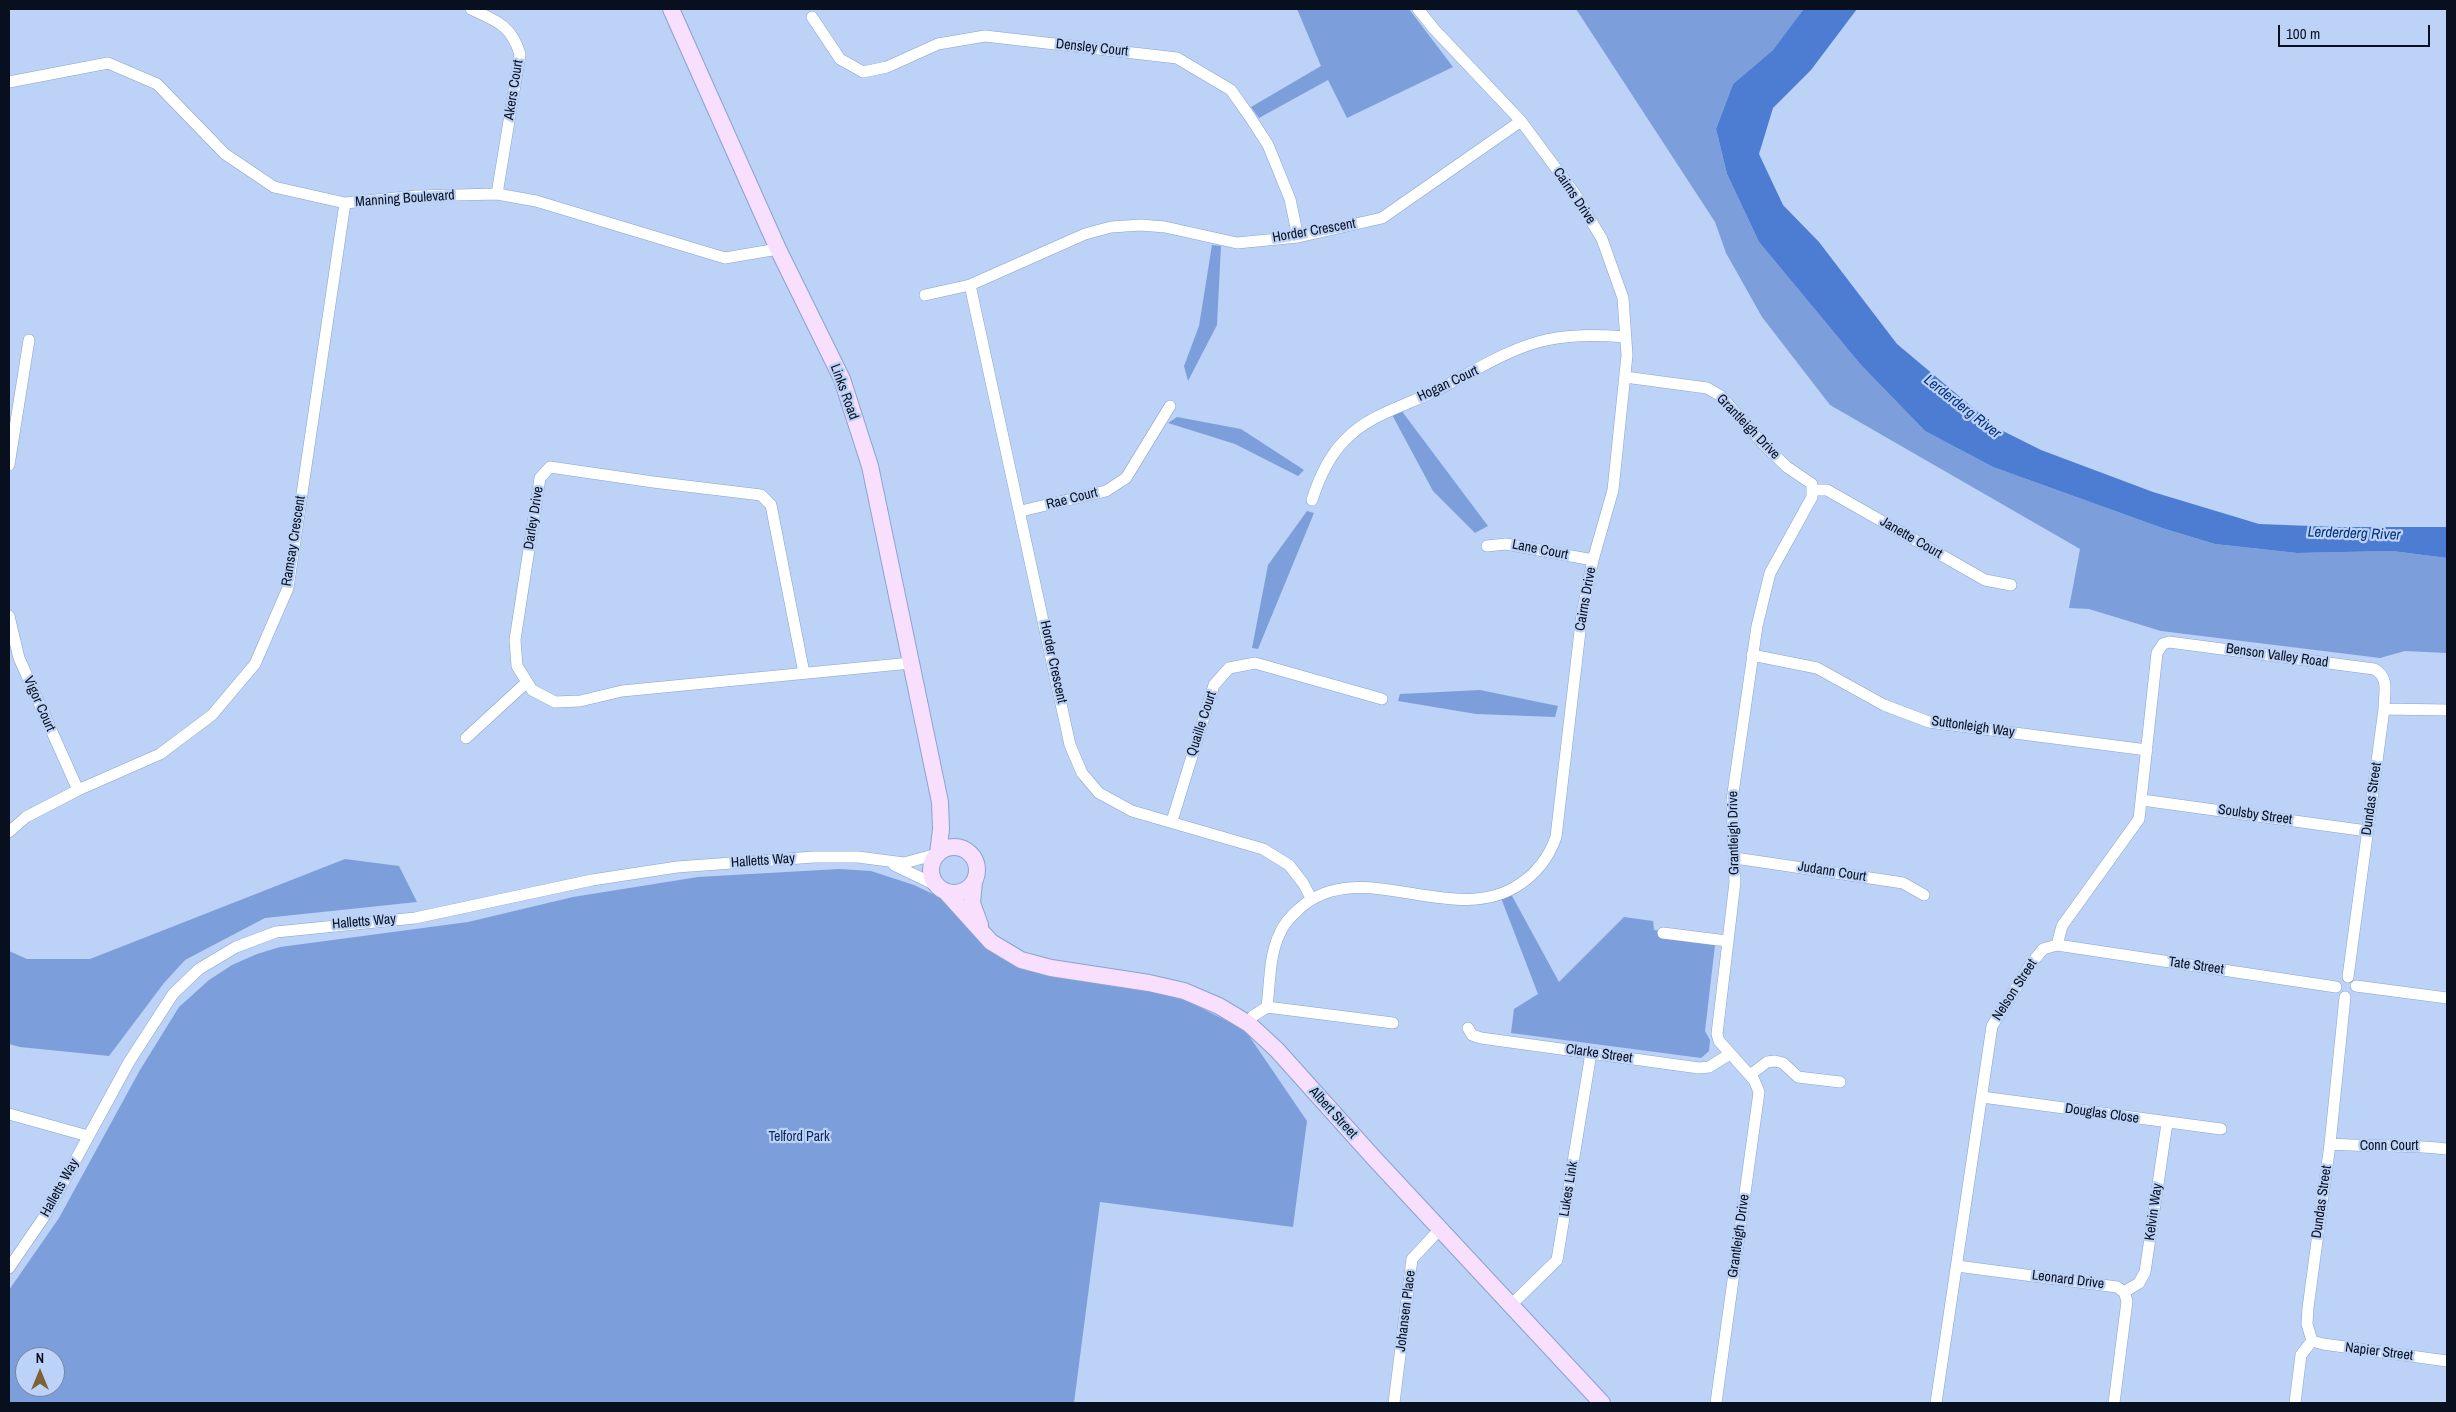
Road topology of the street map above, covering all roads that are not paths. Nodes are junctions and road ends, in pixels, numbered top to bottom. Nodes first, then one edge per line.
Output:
1 (471, 9) edge
2 (671, 9) edge
3 (1418, 9) edge
4 (812, 17) dead end
5 (9, 82) edge
6 (1521, 120) junction
7 (497, 194) junction
8 (345, 203) junction
9 (1298, 238) junction
10 (778, 249) junction
11 (970, 285) junction
12 (925, 296) dead end
13 (1625, 337) junction
14 (29, 340) dead end
15 (1625, 377) junction
16 (1170, 406) dead end
17 (9, 465) edge
18 (1812, 490) junction
19 (1312, 500) dead end
20 (1021, 511) junction
21 (1488, 546) dead end
22 (1593, 560) junction
23 (2011, 584) dead end
24 (9, 616) edge
25 (1752, 655) junction
26 (911, 663) junction
27 (804, 674) junction
28 (2385, 680) joint
29 (527, 682) junction
30 (1382, 699) dead end
31 (2384, 709) junction
32 (2447, 710) edge
33 (466, 738) dead end
34 (2147, 750) junction
35 (78, 790) junction
36 (2142, 800) junction
37 (940, 802) junction
38 (1172, 821) junction
39 (2367, 831) junction
40 (9, 832) edge
41 (964, 849) junction
42 (937, 854) junction
43 (1735, 858) junction
44 (888, 862) junction
45 (974, 882) junction
46 (942, 888) junction
47 (1924, 895) dead end
48 (1311, 898) junction
49 (1663, 933) dead end
50 (1727, 941) junction
51 (991, 942) junction
52 (2057, 946) junction
53 (2348, 977) junction
54 (2356, 986) junction
55 (2336, 987) junction
56 (2345, 997) junction
57 (2447, 998) edge
58 (1267, 1007) junction
59 (1393, 1023) dead end
60 (1249, 1024) junction
61 (1468, 1028) dead end
62 (1591, 1053) junction
63 (1730, 1054) junction
64 (1750, 1075) junction
65 (1840, 1082) dead end
66 (1982, 1097) junction
67 (9, 1114) edge
68 (2167, 1123) junction
69 (2221, 1129) dead end
70 (88, 1136) junction
71 (2330, 1144) junction
72 (2447, 1149) edge
73 (1440, 1230) junction
74 (1957, 1266) junction
75 (9, 1268) edge
76 (2124, 1292) junction
77 (1511, 1305) junction
78 (2312, 1341) junction
79 (2447, 1361) edge
80 (1394, 1403) edge
81 (1602, 1403) edge
82 (1716, 1403) edge
83 (1936, 1403) edge
84 (2114, 1403) edge
85 (2295, 1403) edge

1 - 7 street, Akers Court
2 - 10 street, Links Road
3 - 6 street, Cairns Drive
4 - 9 street, Densley Court
5 - 8 street, Manning Boulevard
6 - 9 street, Horder Crescent
6 - 13 street, Cairns Drive
7 - 8 street, Manning Boulevard
7 - 10 street, Manning Boulevard
8 - 35 street, Ramsay Crescent
9 - 11 street, Horder Crescent
10 - 26 street, Links Road
11 - 12 street, Horder Crescent
11 - 20 street, Horder Crescent
13 - 15 street, Cairns Drive
13 - 19 street, Hogan Court
14 - 17 street
15 - 18 street, Grantleigh Drive
15 - 22 street, Cairns Drive
16 - 20 street, Rae Court
18 - 23 street, Janette Court
18 - 25 street, Grantleigh Drive
20 - 38 street, Horder Crescent
21 - 22 street, Lane Court
22 - 48 street, Cairns Drive
24 - 35 street, Vigor Court
25 - 34 street, Suttonleigh Way
25 - 43 street, Grantleigh Drive
26 - 27 street, Darley Drive
26 - 37 street, Links Road
27 - 29 street, Darley Drive
27 - 29 street, Darley Drive
28 - 31 street, Dundas Street
28 - 34 street, Benson Valley Road
29 - 33 street
30 - 38 street, Quaille Court
31 - 32 street
31 - 39 street, Dundas Street
34 - 36 street
35 - 40 street, Ramsay Crescent
36 - 39 street, Soulsby Street
36 - 52 street
37 - 41 street, Links Road
37 - 42 street, Links Road
38 - 48 street, Horder Crescent
39 - 53 street, Dundas Street
41 - 42 street
41 - 45 street
42 - 44 street, Halletts Way
42 - 46 street
43 - 47 street, Judann Court
43 - 50 street, Grantleigh Drive
44 - 46 street, Halletts Way
44 - 70 street, Halletts Way
45 - 46 street
45 - 51 street, Albert Street
46 - 51 street, Albert Street
48 - 58 street, Cairns Drive
49 - 50 street
50 - 63 street, Grantleigh Drive
51 - 60 street, Albert Street
52 - 55 street, Tate Street
52 - 66 street, Nelson Street
53 - 54 street
53 - 55 street
54 - 56 street
54 - 57 street
55 - 56 street
56 - 71 street, Dundas Street
58 - 59 street
58 - 60 street
60 - 73 street, Albert Street
61 - 62 street, Clarke Street
62 - 63 street, Clarke Street
62 - 77 street, Lukes Link
63 - 64 street, Grantleigh Drive
64 - 65 street
64 - 82 street, Grantleigh Drive
66 - 68 street, Douglas Close
66 - 74 street, Nelson Street
67 - 70 street
68 - 69 street, Douglas Close
68 - 76 street, Kelvin Way
70 - 75 street, Halletts Way
71 - 72 street, Conn Court
71 - 78 street, Dundas Street
73 - 77 street, Albert Street
73 - 80 street, Johansen Place
74 - 76 street, Leonard Drive
74 - 83 street, Nelson Street
76 - 84 street
77 - 81 street, Albert Street
78 - 79 street, Napier Street
78 - 85 street

